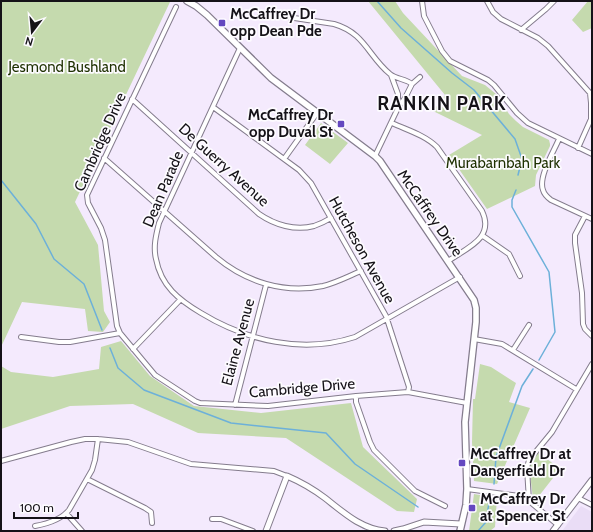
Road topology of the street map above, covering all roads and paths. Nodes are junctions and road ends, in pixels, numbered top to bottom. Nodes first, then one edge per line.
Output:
1 (187, 1) edge
2 (422, 1) edge
3 (487, 1) edge
4 (554, 1) edge
5 (176, 7) dead end
6 (260, 16) dead end
7 (521, 30) junction
8 (240, 48) junction
9 (391, 75) junction
10 (420, 77) dead end
11 (412, 84) junction
12 (591, 92) edge
13 (132, 99) junction
14 (213, 107) junction
15 (398, 108) junction
16 (317, 113) junction
17 (392, 123) junction
18 (559, 139) junction
19 (578, 148) junction
20 (192, 152) junction
21 (592, 154) edge
22 (375, 156) junction
23 (104, 158) junction
24 (284, 160) junction
25 (164, 210) junction
26 (584, 216) junction
27 (332, 218) junction
28 (592, 219) edge
29 (483, 236) junction
30 (448, 261) junction
31 (361, 271) junction
32 (520, 276) dead end
33 (460, 278) junction
34 (266, 285) junction
35 (180, 300) junction
36 (387, 320) junction
37 (529, 325) dead end
38 (120, 333) junction
39 (592, 336) edge
40 (22, 337) dead end
41 (252, 337) junction
42 (474, 339) junction
43 (133, 349) junction
44 (513, 350) junction
45 (592, 364) edge
46 (576, 389) junction
47 (408, 392) junction
48 (356, 396) junction
49 (467, 403) junction
50 (235, 405) junction
51 (98, 439) junction
52 (1, 461) edge
53 (287, 476) junction
54 (88, 479) junction
55 (592, 480) edge
56 (467, 490) junction
57 (578, 498) junction
58 (528, 501) junction
59 (592, 505) edge
60 (445, 506) dead end
61 (66, 513) junction
62 (212, 519) dead end
63 (152, 523) dead end
64 (461, 524) junction
65 (558, 525) junction
66 (35, 526) dead end
67 (82, 531) edge
68 (253, 531) edge
69 (266, 531) edge
70 (385, 531) edge
71 (394, 531) edge
72 (460, 531) edge
73 (553, 531) edge

1 - 8 main road, McCaffrey Drive
2 - 18 street
3 - 7 street
4 - 7 street
5 - 13 street, Cambridge Drive
6 - 9 street
7 - 12 street
8 - 14 street, Dean Parade
8 - 16 main road, McCaffrey Drive
9 - 11 street
9 - 15 street
10 - 11 street
11 - 15 street
12 - 19 street
13 - 20 street, De Guerry Avenue
13 - 23 street, Cambridge Drive
14 - 20 street, Dean Parade
14 - 24 street, Hutcheson Avenue
15 - 17 street
16 - 22 main road, McCaffrey Drive
16 - 24 street
17 - 22 street
17 - 29 street
18 - 19 street
18 - 26 street
19 - 21 street
20 - 25 street, Dean Parade
20 - 27 street, De Guerry Avenue
22 - 30 main road, McCaffrey Drive
23 - 25 street
23 - 38 street, Cambridge Drive
24 - 27 street, Hutcheson Avenue
25 - 34 street
25 - 35 street, Dean Parade
26 - 28 street
26 - 39 street
27 - 31 street, Hutcheson Avenue
29 - 30 street
29 - 32 street
30 - 33 main road, McCaffrey Drive
31 - 34 street
31 - 36 street, Hutcheson Avenue
33 - 36 street, Dean Parade
33 - 42 main road, McCaffrey Drive
34 - 41 street, Elaine Avenue
35 - 41 street, Dean Parade
35 - 43 street
36 - 41 street, Dean Parade
36 - 47 street, Hutcheson Avenue
37 - 44 street
38 - 40 street
38 - 43 street, Cambridge Drive
41 - 50 street, Elaine Avenue
42 - 44 street
42 - 49 main road, McCaffrey Drive
43 - 50 street, Cambridge Drive
44 - 46 street
45 - 46 street
46 - 58 street
47 - 48 street, Cambridge Drive
47 - 49 street
48 - 50 street, Cambridge Drive
48 - 60 street
49 - 56 main road, McCaffrey Drive
51 - 52 street
51 - 53 street
51 - 54 street
53 - 69 street
53 - 70 street
54 - 61 street
54 - 63 street
55 - 57 street
56 - 58 street
56 - 64 main road, McCaffrey Drive
57 - 59 street
57 - 65 street
58 - 65 street
61 - 66 street
61 - 67 street
62 - 68 street
64 - 71 street
64 - 72 main road, McCaffrey Drive
65 - 73 street

